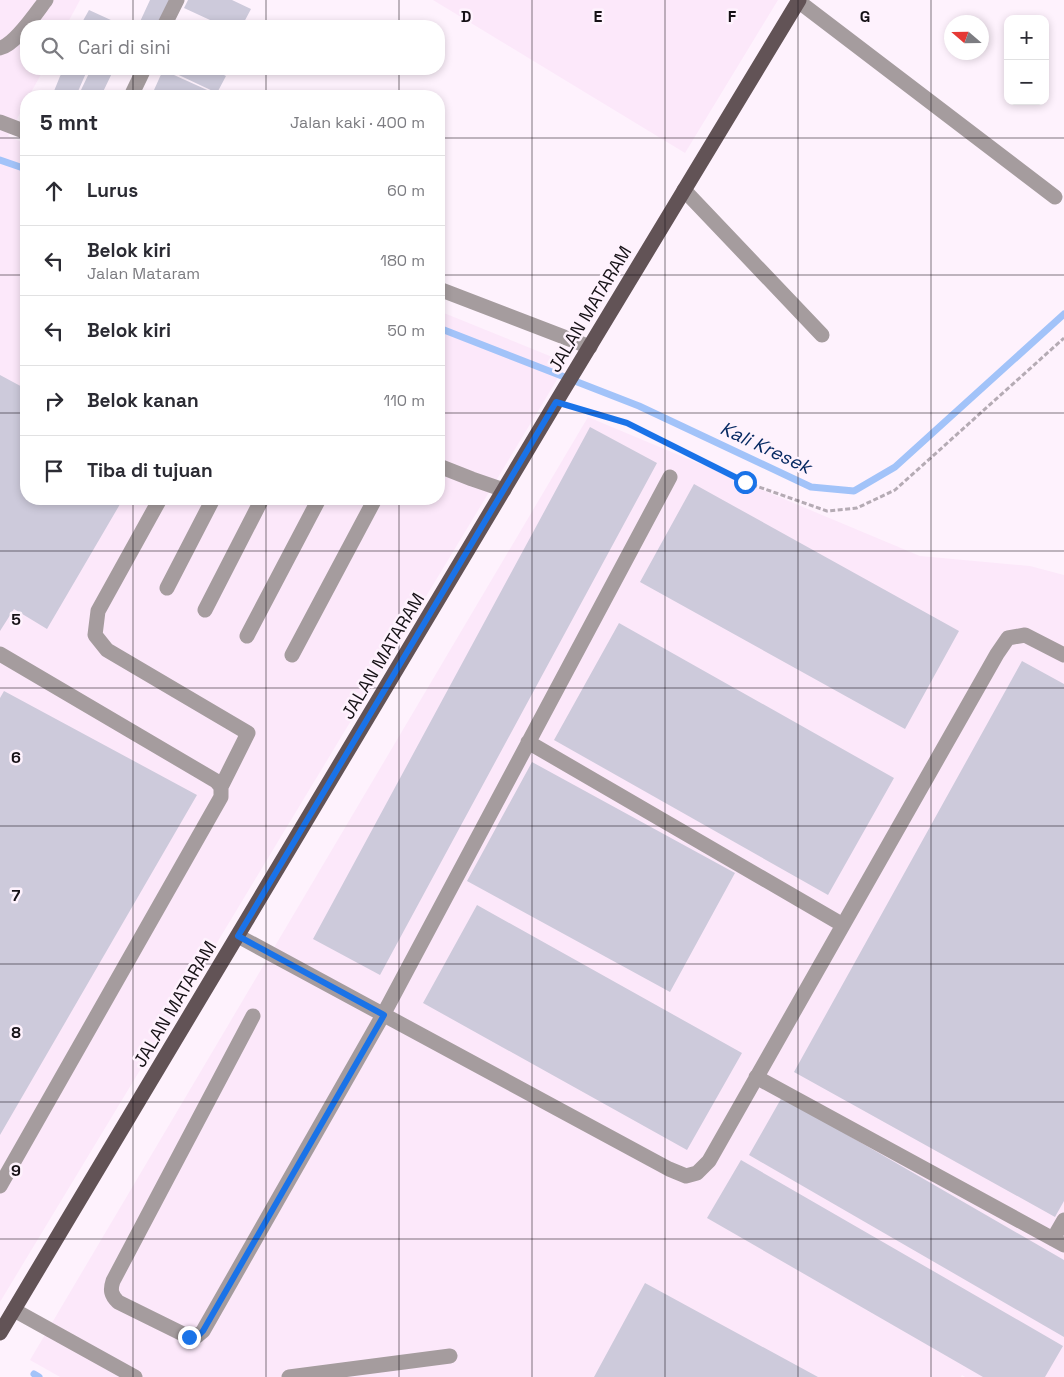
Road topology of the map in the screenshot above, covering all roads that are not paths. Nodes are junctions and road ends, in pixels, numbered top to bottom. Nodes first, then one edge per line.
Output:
1 (46, 0) edge
2 (176, 0) edge
3 (799, 1) edge
4 (30, 20) edge
5 (167, 20) edge
6 (20, 33) edge
7 (0, 48) edge
8 (141, 75) edge
9 (134, 90) edge
10 (0, 122) edge
11 (20, 130) edge
12 (684, 190) junction
13 (1055, 197) dead end
14 (445, 291) edge
15 (822, 335) dead end
16 (588, 351) junction
17 (445, 468) edge
18 (670, 476) dead end
19 (504, 490) junction
20 (157, 505) edge
21 (209, 505) edge
22 (259, 505) edge
23 (316, 505) edge
24 (372, 505) edge
25 (167, 588) dead end
26 (205, 610) dead end
27 (247, 636) dead end
28 (0, 654) edge
29 (292, 655) dead end
30 (1064, 656) edge
31 (528, 742) junction
32 (221, 787) junction
33 (843, 926) junction
34 (238, 936) junction
35 (384, 1015) junction
36 (253, 1016) dead end
37 (756, 1077) junction
38 (0, 1186) edge
39 (1064, 1220) edge
40 (1059, 1242) edge
41 (14, 1310) junction
42 (0, 1333) edge
43 (450, 1356) dead end
44 (135, 1377) edge
45 (289, 1377) edge

1 - 4 street
2 - 5 street
3 - 12 main road, JALAN MATARAM
3 - 13 street
6 - 7 street
8 - 9 street
10 - 11 street
12 - 15 street
12 - 16 main road, JALAN MATARAM
14 - 16 street
16 - 19 main road, JALAN MATARAM
17 - 19 street
18 - 31 street
19 - 34 main road, JALAN MATARAM
20 - 32 street
21 - 25 street
22 - 26 street
23 - 27 street
24 - 29 street
28 - 32 street
30 - 33 street
31 - 33 street
31 - 35 street
32 - 38 street
33 - 37 street
34 - 35 street
34 - 41 main road, JALAN MATARAM
35 - 36 street
35 - 37 street
37 - 40 street
39 - 40 street
41 - 42 main road, JALAN MATARAM
41 - 44 street
43 - 45 street

